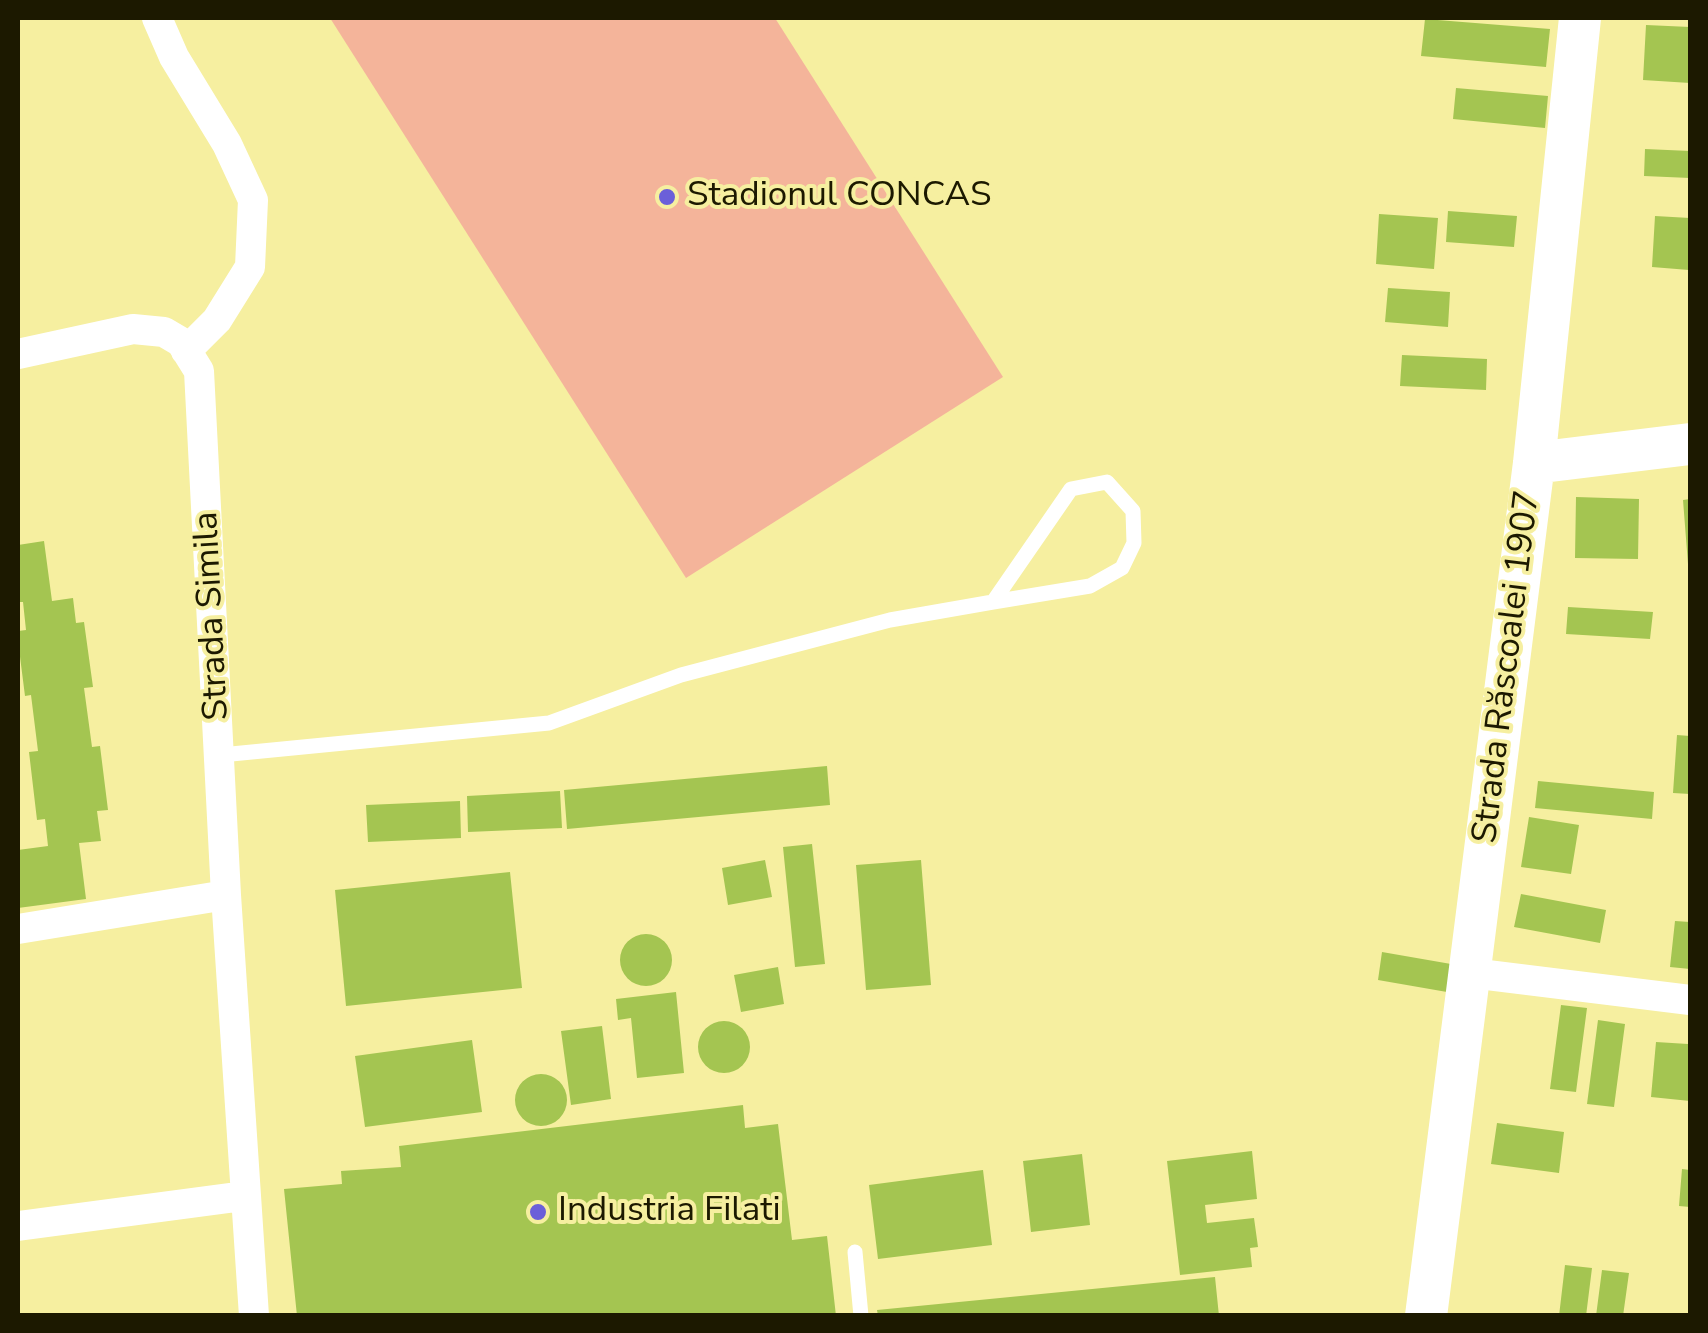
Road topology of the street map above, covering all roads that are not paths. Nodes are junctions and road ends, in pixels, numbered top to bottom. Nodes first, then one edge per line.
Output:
1 (157, 18) edge
2 (1580, 18) edge
3 (184, 347) junction
4 (18, 354) edge
5 (1690, 444) edge
6 (1534, 463) junction
7 (993, 602) junction
8 (221, 756) junction
9 (226, 895) junction
10 (18, 928) edge
11 (1471, 973) junction
12 (1690, 1000) edge
13 (244, 1196) junction
14 (18, 1226) edge
15 (855, 1252) dead end
16 (254, 1316) edge
17 (862, 1316) edge
18 (1426, 1316) edge

1 - 3 street
2 - 6 street, Strada Răscoalei 1907
3 - 4 street
3 - 8 street, Strada Simila
5 - 6 street
6 - 11 street, Strada Răscoalei 1907
7 - 7 lane
7 - 8 lane
8 - 9 street, Strada Simila
9 - 10 street
9 - 13 street, Strada Simila
11 - 12 street
11 - 18 street, Strada Răscoalei 1907
13 - 14 street
13 - 16 street, Strada Simila
15 - 17 lane

